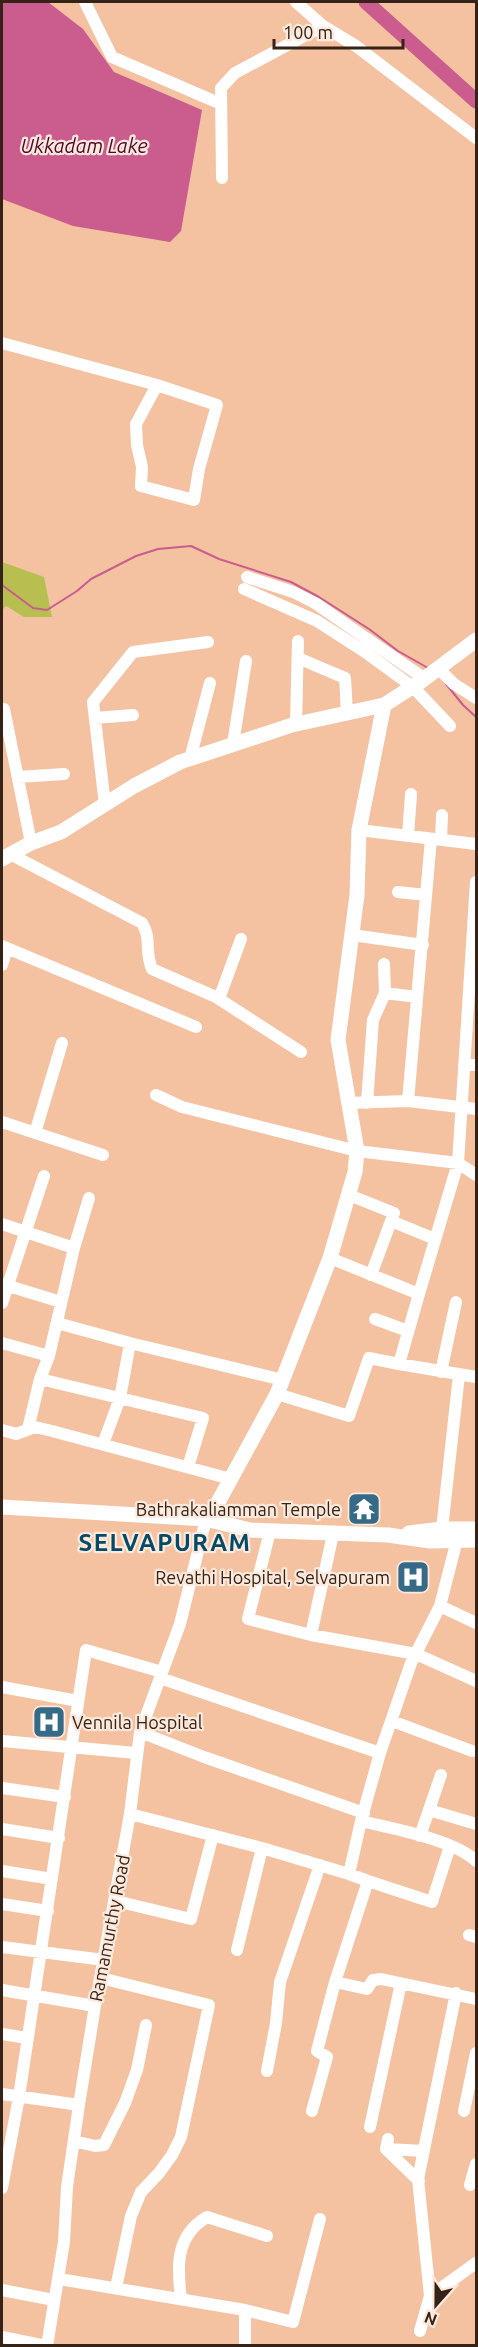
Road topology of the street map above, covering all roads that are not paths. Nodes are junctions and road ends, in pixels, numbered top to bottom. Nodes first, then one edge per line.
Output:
1 (85, 2) edge
2 (296, 2) edge
3 (323, 26) junction
4 (221, 104) junction
5 (477, 138) edge
6 (222, 178) dead end
7 (2, 343) edge
8 (157, 385) junction
9 (246, 583) dead end
10 (477, 640) edge
11 (298, 641) dead end
12 (208, 642) dead end
13 (298, 658) junction
14 (246, 661) dead end
15 (426, 677) junction
16 (210, 683) dead end
17 (477, 698) edge
18 (384, 705) junction
19 (4, 709) dead end
20 (347, 713) junction
21 (133, 715) dead end
22 (95, 718) junction
23 (296, 724) junction
24 (450, 726) dead end
25 (233, 744) junction
26 (190, 759) junction
27 (64, 774) dead end
28 (18, 777) junction
29 (411, 794) dead end
30 (105, 805) junction
31 (442, 815) dead end
32 (359, 830) junction
33 (408, 836) junction
34 (436, 839) junction
35 (31, 843) junction
36 (477, 844) edge
37 (6, 857) edge
38 (477, 882) edge
39 (398, 892) dead end
40 (426, 895) junction
41 (352, 935) junction
42 (241, 939) dead end
43 (423, 945) junction
44 (4, 947) edge
45 (384, 964) dead end
46 (2, 965) edge
47 (473, 977) edge
48 (385, 993) junction
49 (417, 997) junction
50 (219, 999) junction
51 (196, 1026) dead end
52 (62, 1043) dead end
53 (302, 1052) dead end
54 (470, 1065) edge
55 (156, 1095) dead end
56 (408, 1101) junction
57 (349, 1103) junction
58 (367, 1103) junction
59 (461, 1107) junction
60 (477, 1109) edge
61 (2, 1122) edge
62 (36, 1133) junction
63 (357, 1151) junction
64 (103, 1155) dead end
65 (458, 1163) junction
66 (477, 1175) edge
67 (44, 1176) dead end
68 (349, 1195) junction
69 (89, 1198) dead end
70 (391, 1221) junction
71 (2, 1224) edge
72 (24, 1231) junction
73 (435, 1239) junction
74 (74, 1248) junction
75 (330, 1258) junction
76 (371, 1275) junction
77 (4, 1284) edge
78 (419, 1294) junction
79 (61, 1302) junction
80 (456, 1302) dead end
81 (2, 1303) edge
82 (375, 1319) dead end
83 (57, 1323) junction
84 (408, 1331) junction
85 (2, 1343) edge
86 (130, 1343) junction
87 (49, 1356) junction
88 (399, 1364) junction
89 (441, 1372) junction
90 (459, 1375) junction
91 (477, 1377) edge
92 (40, 1379) junction
93 (283, 1380) junction
94 (277, 1394) junction
95 (120, 1398) junction
96 (28, 1428) junction
97 (2, 1430) edge
98 (103, 1444) junction
99 (188, 1467) junction
100 (231, 1479) junction
101 (216, 1506) junction
102 (2, 1507) edge
103 (206, 1519) junction
104 (231, 1526) junction
105 (442, 1529) junction
106 (477, 1529) edge
107 (270, 1531) junction
108 (333, 1534) junction
109 (388, 1535) junction
110 (458, 1540) junction
111 (477, 1540) edge
112 (440, 1606) junction
113 (477, 1623) edge
114 (311, 1635) junction
115 (416, 1653) junction
116 (161, 1675) junction
117 (477, 1681) edge
118 (2, 1687) edge
119 (78, 1701) junction
120 (392, 1721) junction
121 (140, 1732) junction
122 (2, 1741) edge
123 (71, 1747) junction
124 (472, 1751) dead end
125 (380, 1753) junction
126 (136, 1754) junction
127 (441, 1775) dead end
128 (2, 1788) edge
129 (65, 1797) junction
130 (429, 1810) junction
131 (130, 1814) junction
132 (362, 1817) junction
133 (477, 1824) edge
134 (2, 1829) edge
135 (213, 1835) junction
136 (420, 1836) junction
137 (59, 1838) junction
138 (450, 1846) junction
139 (262, 1848) junction
140 (477, 1861) edge
141 (320, 1865) junction
142 (2, 1871) edge
143 (349, 1874) junction
144 (52, 1879) junction
145 (368, 1881) junction
146 (116, 1901) junction
147 (2, 1904) edge
148 (48, 1911) junction
149 (2, 1947) edge
150 (237, 1950) dead end
151 (41, 1953) junction
152 (104, 1960) junction
153 (101, 1978) junction
154 (336, 1982) junction
155 (401, 1983) junction
156 (2, 1990) edge
157 (456, 1993) junction
158 (33, 1995) junction
159 (477, 1999) edge
160 (94, 2006) junction
161 (146, 2025) dead end
162 (2, 2034) edge
163 (27, 2038) junction
164 (477, 2053) edge
165 (267, 2071) dead end
166 (2, 2094) edge
167 (19, 2097) junction
168 (79, 2105) junction
169 (312, 2111) dead end
170 (464, 2111) dead end
171 (370, 2127) dead end
172 (74, 2141) junction
173 (5, 2146) edge
174 (424, 2151) junction
175 (477, 2164) edge
176 (419, 2181) junction
177 (470, 2186) dead end
178 (2, 2189) edge
179 (320, 2219) dead end
180 (267, 2236) dead end
181 (477, 2263) edge
182 (59, 2279) junction
183 (116, 2288) junction
184 (2, 2290) edge
185 (430, 2296) junction
186 (181, 2299) junction
187 (54, 2300) junction
188 (245, 2310) junction
189 (420, 2331) dead end
190 (2, 2337) edge
191 (46, 2346) edge
192 (245, 2346) edge

1 - 4 street
2 - 3 street
3 - 4 street
3 - 5 street
4 - 6 street
7 - 8 street
8 - 8 street
9 - 15 street
10 - 15 main road
11 - 13 street
12 - 22 street
13 - 20 street
13 - 23 street
14 - 25 street
15 - 17 street
15 - 18 main road
15 - 24 street
16 - 26 street
18 - 20 main road
18 - 32 main road
19 - 28 street
20 - 23 main road
21 - 22 street
22 - 30 street
23 - 25 main road
25 - 26 main road
26 - 30 main road
27 - 28 street
28 - 35 street
29 - 33 street
30 - 35 main road
31 - 34 street
32 - 33 street
32 - 41 main road
33 - 34 street
34 - 36 street
34 - 40 street
35 - 37 main road
37 - 50 street
38 - 47 street
39 - 40 street
40 - 43 street
41 - 43 street
41 - 57 main road
42 - 50 street
43 - 49 street
44 - 46 street
44 - 51 street
45 - 48 street
47 - 54 street
48 - 49 street
48 - 58 street
49 - 56 street
50 - 53 street
52 - 62 street
54 - 59 street
55 - 63 street
56 - 58 street
56 - 59 street
57 - 58 street
57 - 63 main road
59 - 60 street
59 - 65 street
61 - 62 street
62 - 64 street
63 - 65 street
63 - 68 main road
65 - 66 street
65 - 73 street
67 - 72 street
68 - 70 street
68 - 75 main road
69 - 74 street
70 - 73 street
70 - 76 street
71 - 72 street
72 - 74 street
72 - 77 street
73 - 78 street
74 - 79 street
75 - 76 street
75 - 93 main road
76 - 78 street
77 - 79 street
77 - 81 street
78 - 84 street
79 - 83 street
80 - 89 street
82 - 84 street
83 - 86 street
83 - 87 street
84 - 88 street
85 - 87 street
86 - 93 street
86 - 95 street
87 - 92 street
88 - 89 street
88 - 94 street
89 - 90 street
90 - 91 street
90 - 105 street
92 - 95 street
92 - 96 street
93 - 94 main road
94 - 100 main road
95 - 98 street
95 - 99 street
96 - 97 street
96 - 98 street
98 - 99 street
99 - 100 street
100 - 101 main road
101 - 103 main road
101 - 104 main road
102 - 103 main road
103 - 104 main road
103 - 116 street, Ramamurthy Road
104 - 107 main road
105 - 106 main road
105 - 109 main road
107 - 108 main road
107 - 114 street
108 - 109 main road
108 - 114 street
109 - 110 main road
110 - 111 main road
110 - 112 street
112 - 113 street
112 - 115 street
114 - 115 street
115 - 117 street
115 - 120 street
116 - 119 street
116 - 121 street, Ramamurthy Road
116 - 125 street
118 - 119 street
119 - 123 street
120 - 124 street
120 - 125 street
121 - 126 street, Ramamurthy Road
121 - 132 street
122 - 123 street
123 - 126 street
123 - 129 street
125 - 132 street
126 - 131 street, Ramamurthy Road
127 - 130 street
128 - 129 street
129 - 137 street
130 - 133 street
130 - 136 street
131 - 135 street
131 - 146 street, Ramamurthy Road
132 - 136 street
132 - 143 street
134 - 137 street
135 - 139 street
135 - 146 street
136 - 138 street
137 - 144 street
138 - 140 street
138 - 145 street
139 - 141 street
139 - 150 street
141 - 143 street
141 - 165 street
142 - 144 street
143 - 145 street
144 - 148 street
145 - 154 street
146 - 152 street, Ramamurthy Road
147 - 148 street
148 - 151 street
149 - 151 street
151 - 152 street
151 - 158 street
152 - 153 street, Ramamurthy Road
153 - 160 street, Ramamurthy Road
153 - 183 street
154 - 155 street
154 - 169 street
155 - 157 street
155 - 171 street
156 - 158 street
157 - 159 street
157 - 174 street
158 - 160 street
158 - 163 street
160 - 168 street, Ramamurthy Road
161 - 172 street
162 - 163 street
163 - 167 street
164 - 170 street
166 - 167 street
167 - 168 street
167 - 173 street
168 - 172 street, Ramamurthy Road
172 - 182 street, Ramamurthy Road
173 - 178 street
174 - 176 street
174 - 176 street
175 - 177 street
176 - 185 street
179 - 188 street
180 - 186 street
181 - 185 street
182 - 183 street
182 - 187 street, Ramamurthy Road
183 - 186 street
184 - 187 street
185 - 189 street
186 - 188 street
187 - 191 street, Ramamurthy Road
188 - 192 street
190 - 191 street

